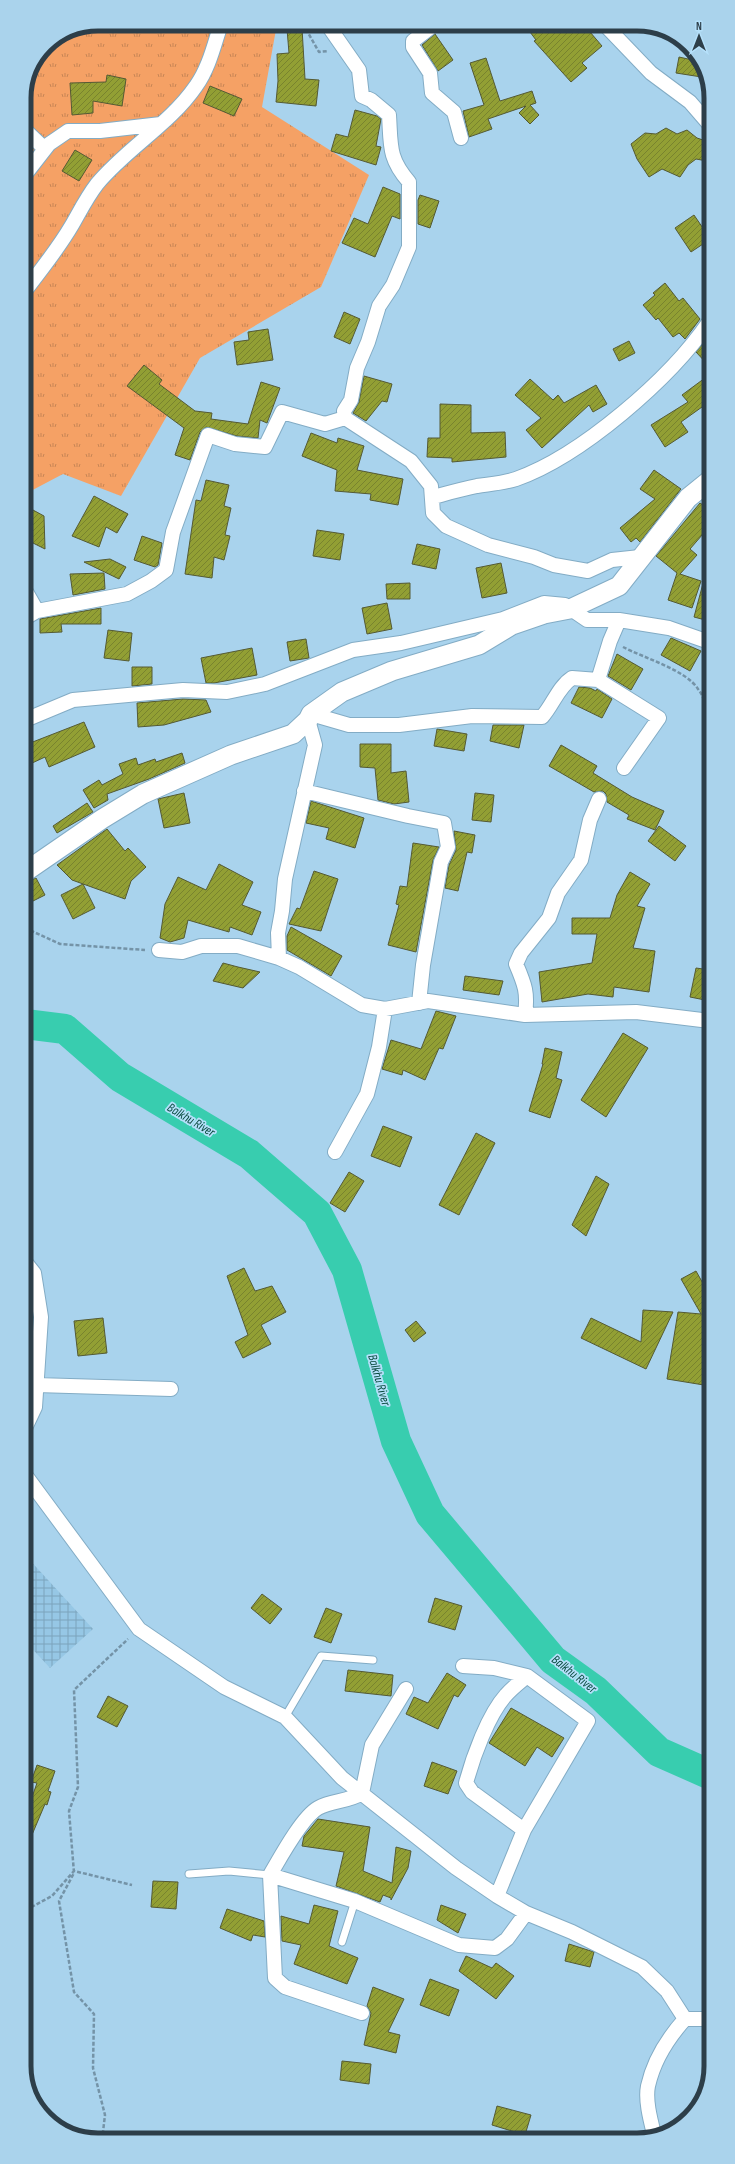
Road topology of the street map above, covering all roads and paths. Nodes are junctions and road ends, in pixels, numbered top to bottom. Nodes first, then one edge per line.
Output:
1 (219, 31) edge
2 (307, 31) edge
3 (333, 31) edge
4 (426, 31) edge
5 (611, 31) edge
6 (341, 44) junction
7 (704, 118) edge
8 (161, 124) junction
9 (31, 136) edge
10 (460, 138) dead end
11 (45, 149) junction
12 (31, 167) edge
13 (31, 283) edge
14 (704, 328) edge
15 (345, 418) junction
16 (704, 485) edge
17 (433, 497) junction
18 (640, 557) junction
19 (570, 609) junction
20 (31, 615) edge
21 (619, 620) junction
22 (704, 640) edge
23 (610, 641) junction
24 (598, 680) junction
25 (704, 701) edge
26 (31, 717) edge
27 (310, 717) junction
28 (624, 768) dead end
29 (304, 791) junction
30 (599, 799) dead end
31 (31, 868) edge
32 (31, 931) edge
33 (159, 950) joint
34 (279, 958) junction
35 (419, 1003) junction
36 (385, 1009) junction
37 (525, 1015) junction
38 (704, 1020) edge
39 (335, 1152) dead end
40 (31, 1269) edge
41 (36, 1385) junction
42 (171, 1389) dead end
43 (31, 1415) edge
44 (31, 1483) edge
45 (139, 1629) junction
46 (374, 1660) dead end
47 (463, 1666) dead end
48 (527, 1676) junction
49 (406, 1689) dead end
50 (285, 1717) junction
51 (362, 1793) junction
52 (524, 1830) junction
53 (74, 1871) junction
54 (189, 1874) dead end
55 (270, 1875) junction
56 (132, 1885) dead end
57 (497, 1896) junction
58 (355, 1901) junction
59 (31, 1907) edge
60 (526, 1913) junction
61 (342, 1942) dead end
62 (362, 2014) dead end
63 (685, 2019) junction
64 (704, 2019) edge
65 (653, 2131) edge
66 (103, 2133) edge

1 - 8 street
2 - 6 path
3 - 6 street
4 - 10 street
5 - 7 street
6 - 15 street
8 - 11 street
8 - 13 street
9 - 11 street
11 - 12 street
14 - 17 street
15 - 17 street
15 - 20 street
16 - 18 street
17 - 18 street
18 - 19 street
19 - 21 street
19 - 26 street
19 - 27 street
21 - 22 street
21 - 23 street
23 - 24 street
23 - 25 path
24 - 27 street
24 - 28 street
27 - 29 street
27 - 31 street
29 - 34 street
29 - 35 street
30 - 37 street
32 - 33 path
33 - 34 street
34 - 36 street
35 - 36 street
35 - 37 street
36 - 39 street
37 - 38 street
40 - 41 street
41 - 42 street
41 - 43 street
44 - 45 street
45 - 50 street
45 - 53 path
46 - 50 lane
47 - 48 street
48 - 52 street
48 - 52 street
49 - 51 street
50 - 51 street
51 - 55 street
51 - 57 street
52 - 57 street
53 - 56 path
53 - 59 path
53 - 66 path
54 - 55 lane
55 - 58 street
55 - 62 street
57 - 60 street
58 - 60 street
58 - 61 lane
60 - 63 street
63 - 64 street
63 - 65 street

